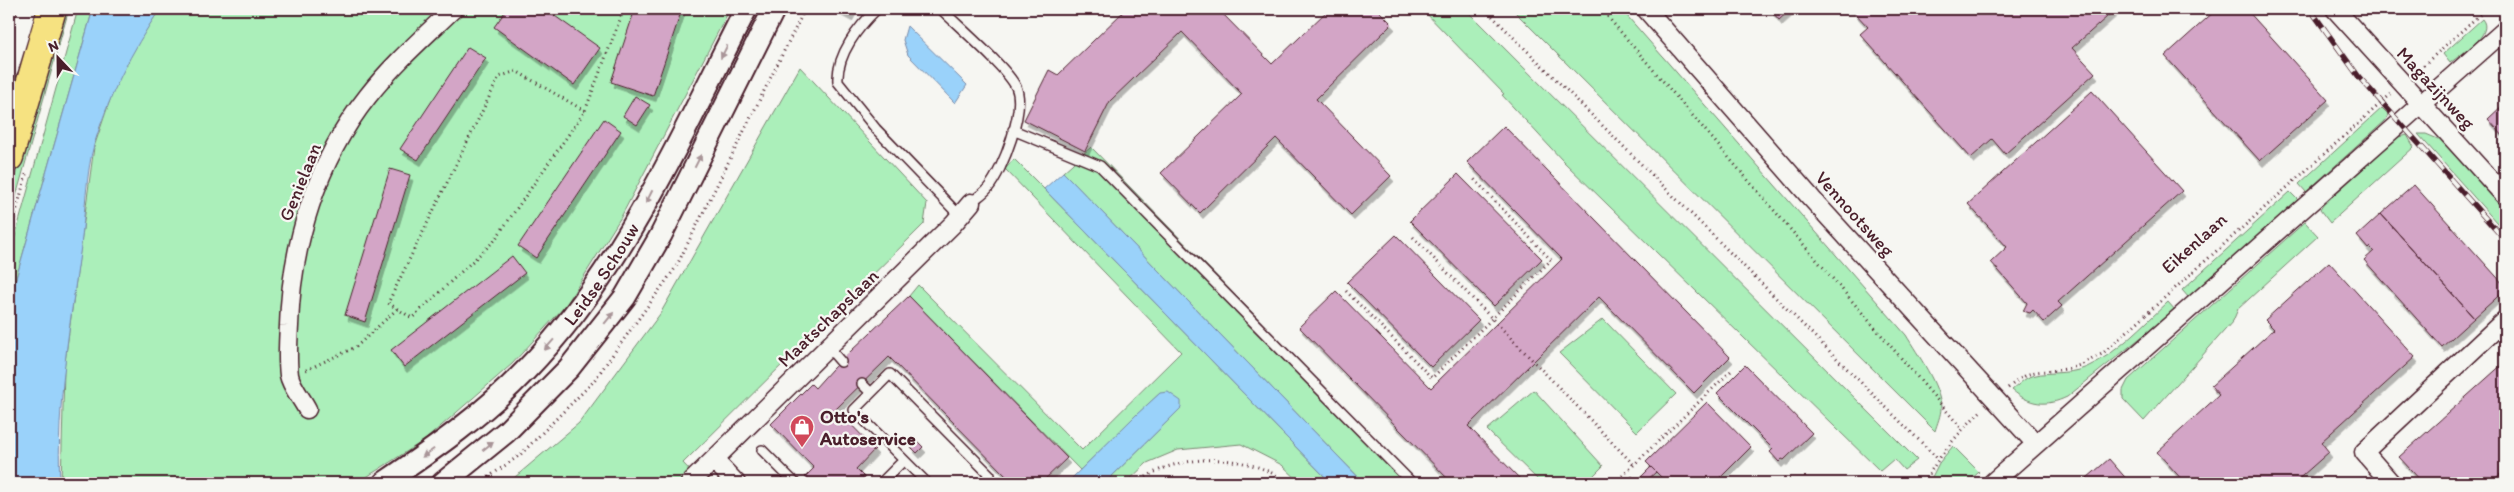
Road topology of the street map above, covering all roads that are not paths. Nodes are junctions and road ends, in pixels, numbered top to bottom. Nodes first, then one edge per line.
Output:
1 (27, 9) edge
2 (52, 9) edge
3 (453, 9) edge
4 (746, 9) edge
5 (774, 9) edge
6 (877, 9) edge
7 (941, 9) edge
8 (1646, 9) edge
9 (2335, 9) edge
10 (2505, 30) edge
11 (14, 34) edge
12 (9, 70) edge
13 (2422, 103) junction
14 (1013, 130) junction
15 (9, 157) edge
16 (2505, 196) edge
17 (965, 209) junction
18 (2505, 320) edge
19 (828, 347) junction
20 (841, 362) dead end
21 (862, 384) dead end
22 (871, 393) junction
23 (307, 409) dead end
24 (2036, 444) junction
25 (762, 450) dead end
26 (714, 460) junction
27 (904, 460) junction
28 (384, 483) edge
29 (443, 483) edge
30 (690, 483) edge
31 (736, 483) edge
32 (795, 483) edge
33 (881, 483) edge
34 (926, 483) edge
35 (982, 483) edge
36 (1412, 483) edge
37 (1992, 483) edge
38 (2391, 483) edge

1 - 11 street
2 - 15 main road
3 - 23 street, Genielaan
4 -> 28 street, Leidse Schouw
29 -> 5 street, Leidse Schouw
6 - 17 lane
7 - 14 lane
8 - 24 street, Vennootsweg
9 - 13 street, Magazijnweg
10 - 13 street
11 - 12 street
13 - 16 street, Magazijnweg
13 - 24 street
14 - 17 lane
14 - 36 lane
17 - 19 street, Maatschapslaan
18 - 38 street
19 - 20 lane
19 - 26 street, Maatschapslaan
21 - 22 lane
22 - 27 lane
22 - 35 lane
24 - 37 street
25 - 32 lane
26 - 30 street, Maatschapslaan
26 - 31 street
27 - 33 lane
27 - 34 lane

